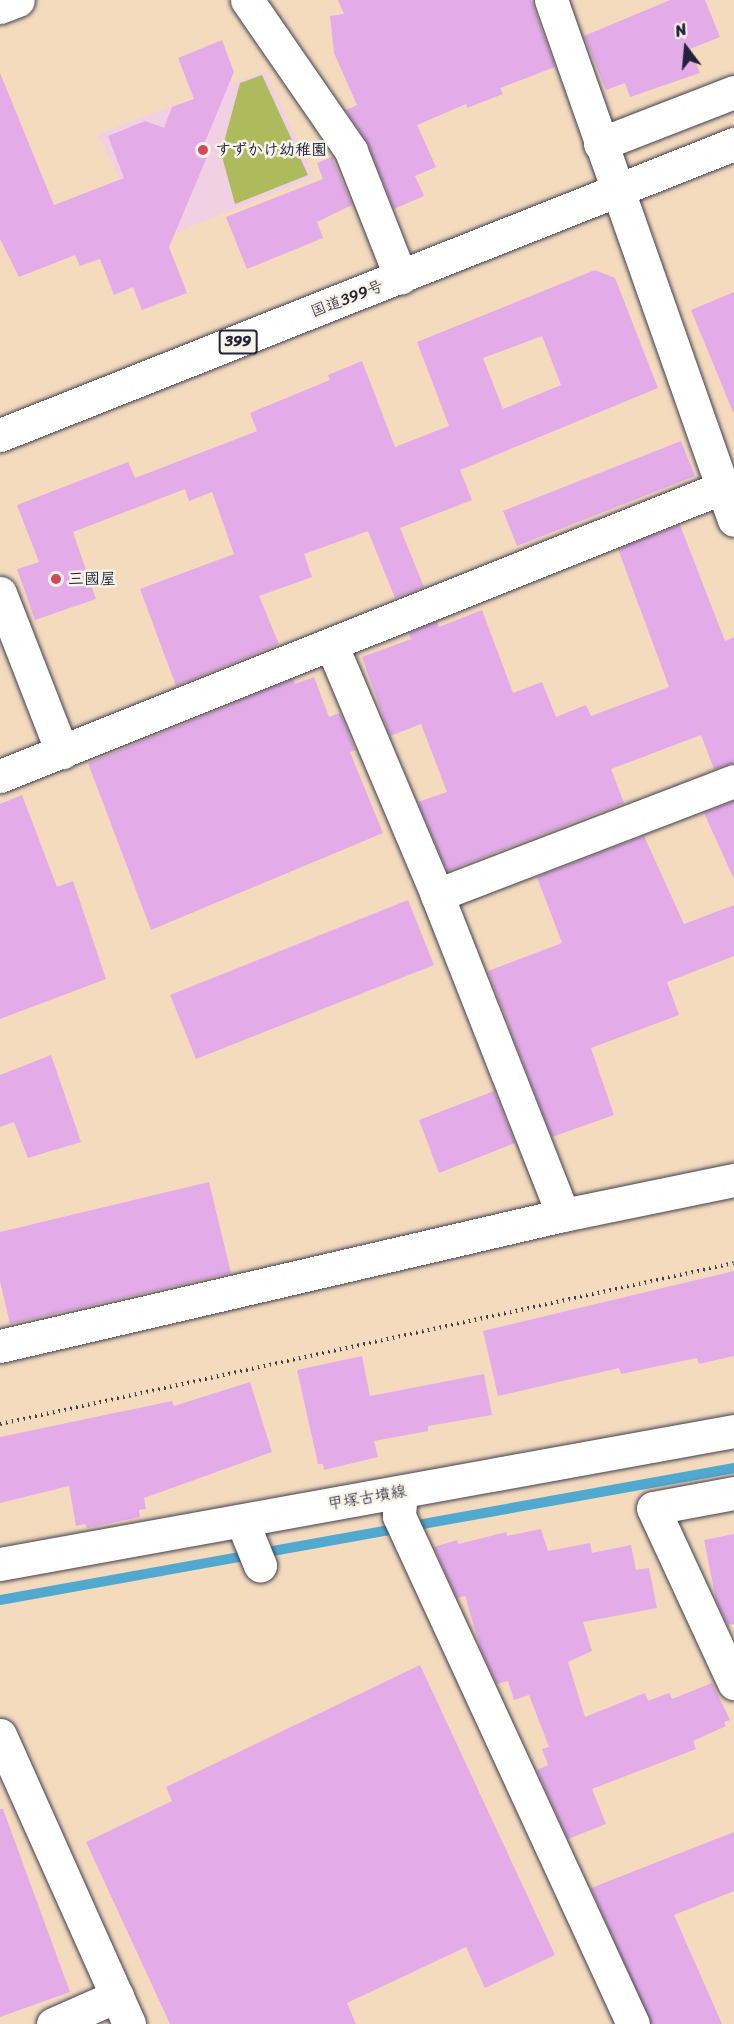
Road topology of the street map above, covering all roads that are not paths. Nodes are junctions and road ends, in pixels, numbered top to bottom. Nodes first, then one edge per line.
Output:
1 (18, 0) edge
2 (247, 0) edge
3 (551, 0) edge
4 (0, 7) edge
5 (734, 92) edge
6 (600, 144) junction
7 (734, 144) edge
8 (618, 191) junction
9 (401, 278) junction
10 (0, 435) edge
11 (721, 488) junction
12 (734, 520) edge
13 (0, 593) edge
14 (332, 646) junction
15 (62, 752) junction
16 (0, 776) edge
17 (734, 781) edge
18 (437, 895) junction
19 (734, 1180) edge
20 (563, 1215) junction
21 (0, 1346) edge
22 (734, 1431) edge
23 (734, 1493) edge
24 (402, 1514) junction
25 (242, 1521) junction
26 (0, 1564) edge
27 (260, 1565) dead end
28 (734, 1683) edge
29 (0, 1735) edge
30 (123, 2010) edge
31 (53, 2024) edge
32 (633, 2024) edge

1 - 4 main road
2 - 9 main road
3 - 6 main road
5 - 6 main road
6 - 8 main road
7 - 8 main road, 国道399号 / 399
8 - 9 main road, 国道399号 / 399
8 - 11 main road
9 - 10 main road, 国道399号 / 399
11 - 12 main road
11 - 14 main road
13 - 15 main road
14 - 15 main road
14 - 18 main road
15 - 16 main road
17 - 18 main road
18 - 20 main road
19 - 20 main road
20 - 21 main road
22 - 24 main road, 甲塚古墳線
23 - 28 main road
24 - 25 main road, 甲塚古墳線
24 - 32 main road
25 - 26 main road, 甲塚古墳線
25 - 27 main road
29 - 30 main road
30 - 31 main road

